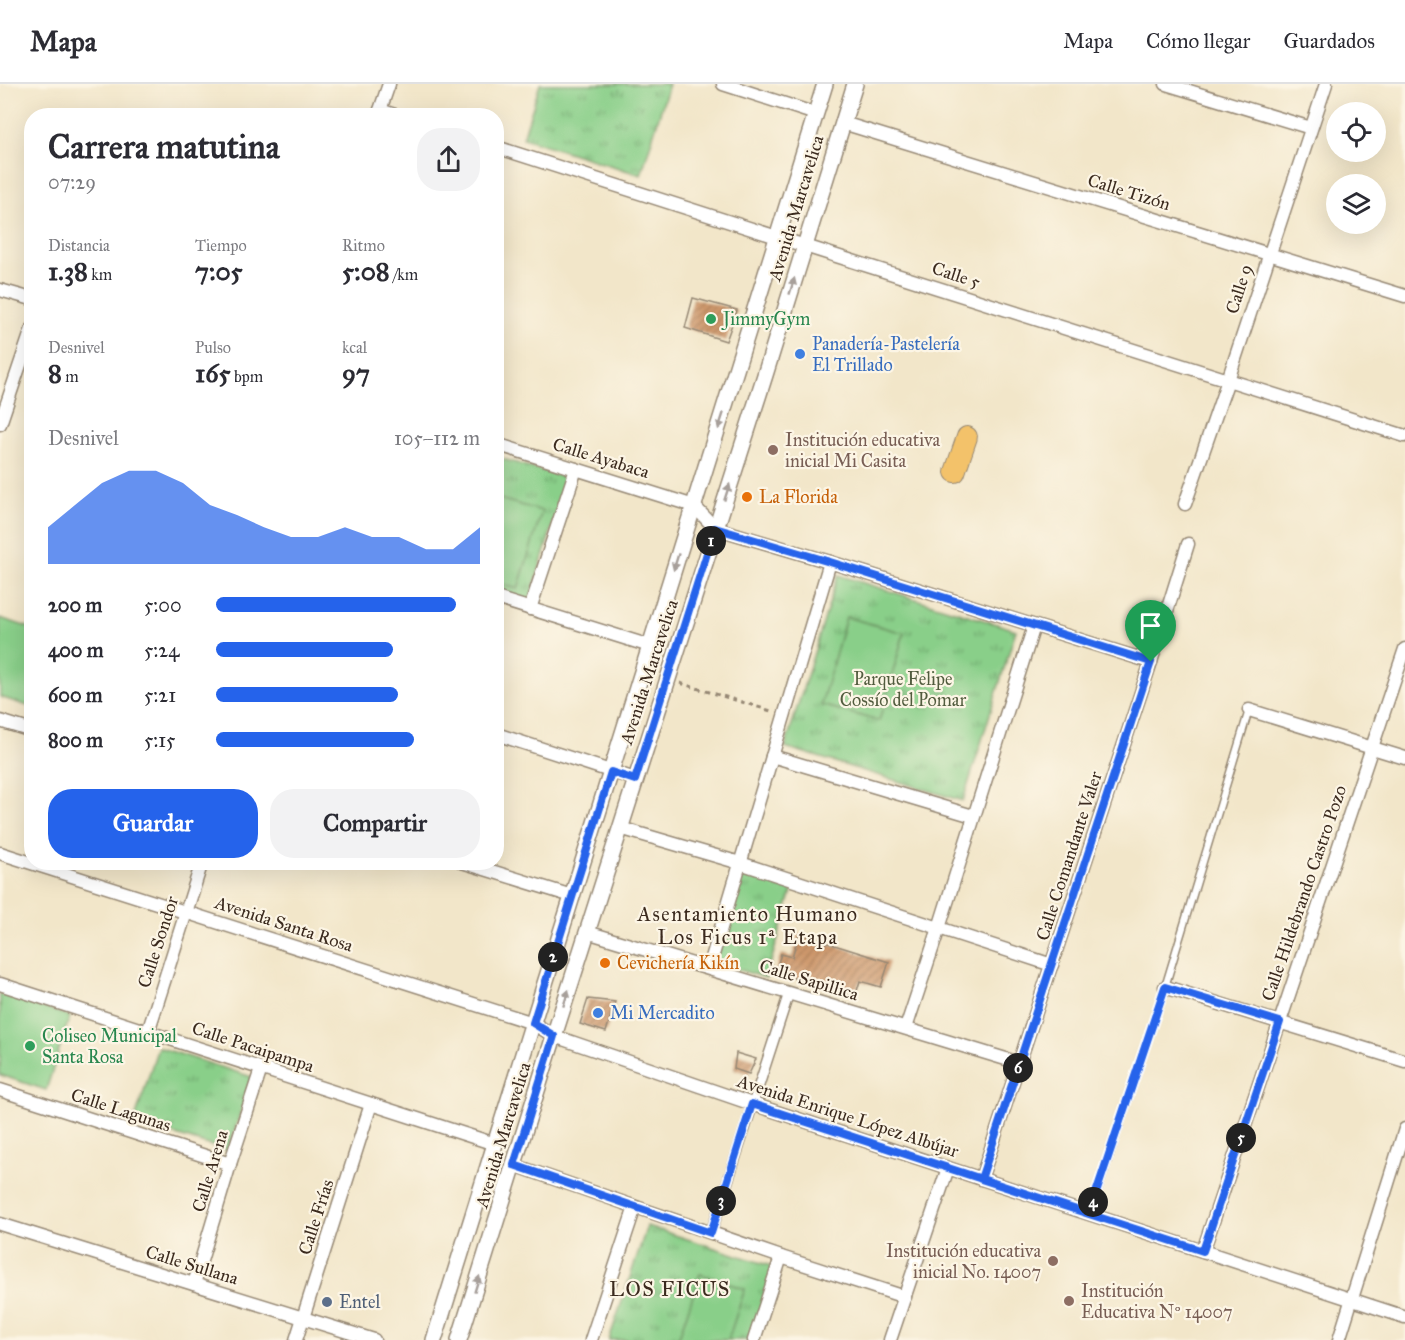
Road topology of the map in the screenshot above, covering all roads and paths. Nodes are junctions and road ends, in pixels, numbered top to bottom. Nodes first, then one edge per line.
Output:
1 (389, 84) edge
2 (723, 84) edge
3 (825, 84) edge
4 (855, 84) edge
5 (1166, 84) edge
6 (1326, 84) edge
7 (1183, 86) edge
8 (380, 108) edge
9 (816, 114) junction
10 (843, 123) junction
11 (1311, 128) junction
12 (504, 150) edge
13 (777, 237) junction
14 (805, 246) junction
15 (1269, 254) junction
16 (0, 290) edge
17 (1405, 296) edge
18 (24, 298) edge
19 (24, 353) edge
20 (1228, 380) junction
21 (0, 424) edge
22 (1405, 436) edge
23 (967, 437) dead end
24 (504, 446) edge
25 (576, 469) junction
26 (955, 472) dead end
27 (1185, 504) dead end
28 (694, 506) junction
29 (715, 528) junction
30 (1188, 544) dead end
31 (830, 562) junction
32 (504, 601) edge
33 (530, 609) junction
34 (1034, 626) junction
35 (650, 646) junction
36 (1405, 649) edge
37 (1151, 662) junction
38 (667, 679) junction
39 (1249, 710) joint
40 (784, 715) junction
41 (0, 721) edge
42 (24, 728) edge
43 (504, 737) edge
44 (1372, 747) junction
45 (772, 756) junction
46 (1405, 758) edge
47 (611, 772) junction
48 (635, 780) junction
49 (973, 816) junction
50 (620, 828) junction
51 (0, 853) edge
52 (24, 861) edge
53 (740, 863) junction
54 (54, 870) edge
55 (199, 870) edge
56 (488, 870) edge
57 (572, 896) junction
58 (186, 912) junction
59 (939, 928) junction
60 (587, 932) junction
61 (1052, 965) junction
62 (709, 968) junction
63 (0, 984) edge
64 (1165, 987) junction
65 (789, 993) junction
66 (1280, 1022) junction
67 (533, 1023) junction
68 (906, 1028) junction
69 (147, 1032) junction
70 (554, 1036) junction
71 (1405, 1061) edge
72 (1019, 1063) junction
73 (261, 1069) junction
74 (0, 1090) edge
75 (371, 1104) junction
76 (752, 1104) junction
77 (1405, 1130) edge
78 (495, 1144) junction
79 (1400, 1163) edge
80 (230, 1164) junction
81 (514, 1165) junction
82 (948, 1168) junction
83 (981, 1179) junction
84 (635, 1207) junction
85 (1089, 1214) junction
86 (0, 1224) edge
87 (711, 1233) junction
88 (1203, 1251) junction
89 (781, 1257) junction
90 (194, 1284) junction
91 (905, 1297) junction
92 (1351, 1300) junction
93 (1405, 1317) edge
94 (303, 1318) junction
95 (296, 1340) edge
96 (374, 1340) edge
97 (434, 1340) edge
98 (459, 1340) edge
99 (591, 1340) edge
100 (754, 1340) edge
101 (890, 1340) edge
102 (1338, 1340) edge

1 - 8 street
2 - 9 street
3 - 9 street, Avenida Marcavelica
4 - 10 street, Avenida Marcavelica
5 - 7 street
6 - 11 street, Calle 9
7 - 11 street
9 - 13 street, Avenida Marcavelica
10 - 14 street, Avenida Marcavelica
10 - 15 street, Calle Tizón
11 - 15 street, Calle 9
12 - 13 street, Calle 5
13 - 14 street, Calle 5
13 -> 28 street, Avenida Marcavelica
14 - 20 street, Calle 5
29 -> 14 street, Avenida Marcavelica
15 - 17 street, Calle Tizón
15 - 20 street, Calle 9
16 - 18 street
19 - 21 street
20 - 22 street, Calle 5
20 - 27 street, Calle 9
23 - 26 main road
24 - 25 street, Calle Ayabaca
25 - 28 street, Calle Ayabaca
25 - 33 street
28 - 29 street
28 -> 35 street, Avenida Marcavelica
29 - 31 street
29 - 38 street, Avenida Marcavelica
30 - 37 street, Calle Comandante Valer
31 - 34 street
31 - 40 street
32 - 33 street
33 - 35 street
34 - 37 street
34 - 49 street
35 - 47 street, Avenida Marcavelica
36 - 44 street, Calle Hildebrando Castro Pozo
37 - 61 street, Calle Comandante Valer
38 - 40 path
38 - 48 street, Avenida Marcavelica
39 - 44 street
39 - 64 lane
40 - 45 street
41 - 42 street
43 - 47 street
44 - 46 street
44 - 66 street, Calle Hildebrando Castro Pozo
45 - 49 street
45 - 53 street
47 - 48 street
47 - 57 street, Avenida Marcavelica
48 - 50 street, Avenida Marcavelica
49 - 59 street
50 - 53 street
50 - 60 street, Avenida Marcavelica
51 - 52 street, Avenida Santa Rosa
53 - 59 street
53 - 62 street
54 - 58 street, Avenida Santa Rosa
55 - 58 street, Calle Sondor
56 - 57 street
57 - 67 street, Avenida Marcavelica
58 - 67 street, Avenida Santa Rosa
58 - 69 street, Calle Sondor
59 - 61 street
59 - 68 street
60 - 62 street, Calle Sapillica
70 -> 60 street, Avenida Marcavelica
61 - 72 street, Calle Comandante Valer
62 - 65 street, Calle Sapillica
63 - 69 street, Calle Pacaipampa
64 - 66 street
64 - 85 lane
65 - 68 street, Calle Sapillica
65 - 76 street
66 - 71 street
66 - 88 street, Calle Hildebrando Castro Pozo
67 - 70 street, Avenida Santa Rosa
67 - 78 street, Avenida Marcavelica
68 - 72 street, Calle Sapillica
69 - 73 street, Calle Pacaipampa
70 - 76 street, Avenida Enrique López Albújar
70 - 81 street, Avenida Marcavelica
72 - 83 street, Calle Comandante Valer
73 - 75 street, Calle Pacaipampa
73 - 80 street, Calle Arena
74 - 80 street, Calle Lagunas
75 - 78 street, Calle Pacaipampa
75 - 94 street, Calle Frías
76 - 82 street, Avenida Enrique López Albújar
76 - 87 street
77 - 79 street
78 - 97 street, Avenida Marcavelica
79 - 92 street
80 - 90 street, Calle Arena
81 - 84 street
98 -> 81 street, Avenida Marcavelica
82 - 83 street, Avenida Enrique López Albújar
82 - 91 street
83 - 85 street, Avenida Enrique López Albújar
84 - 87 street
84 - 99 street
85 - 88 street, Avenida Enrique López Albújar
86 - 90 street, Calle Sullana
87 - 89 street
88 - 92 street, Avenida Enrique López Albújar
89 - 91 street
89 - 100 street
90 - 94 street, Calle Sullana
91 - 101 street
92 - 93 street, Avenida Enrique López Albújar
92 - 102 street
94 - 95 street, Calle Frías
94 - 96 street, Calle Sullana

